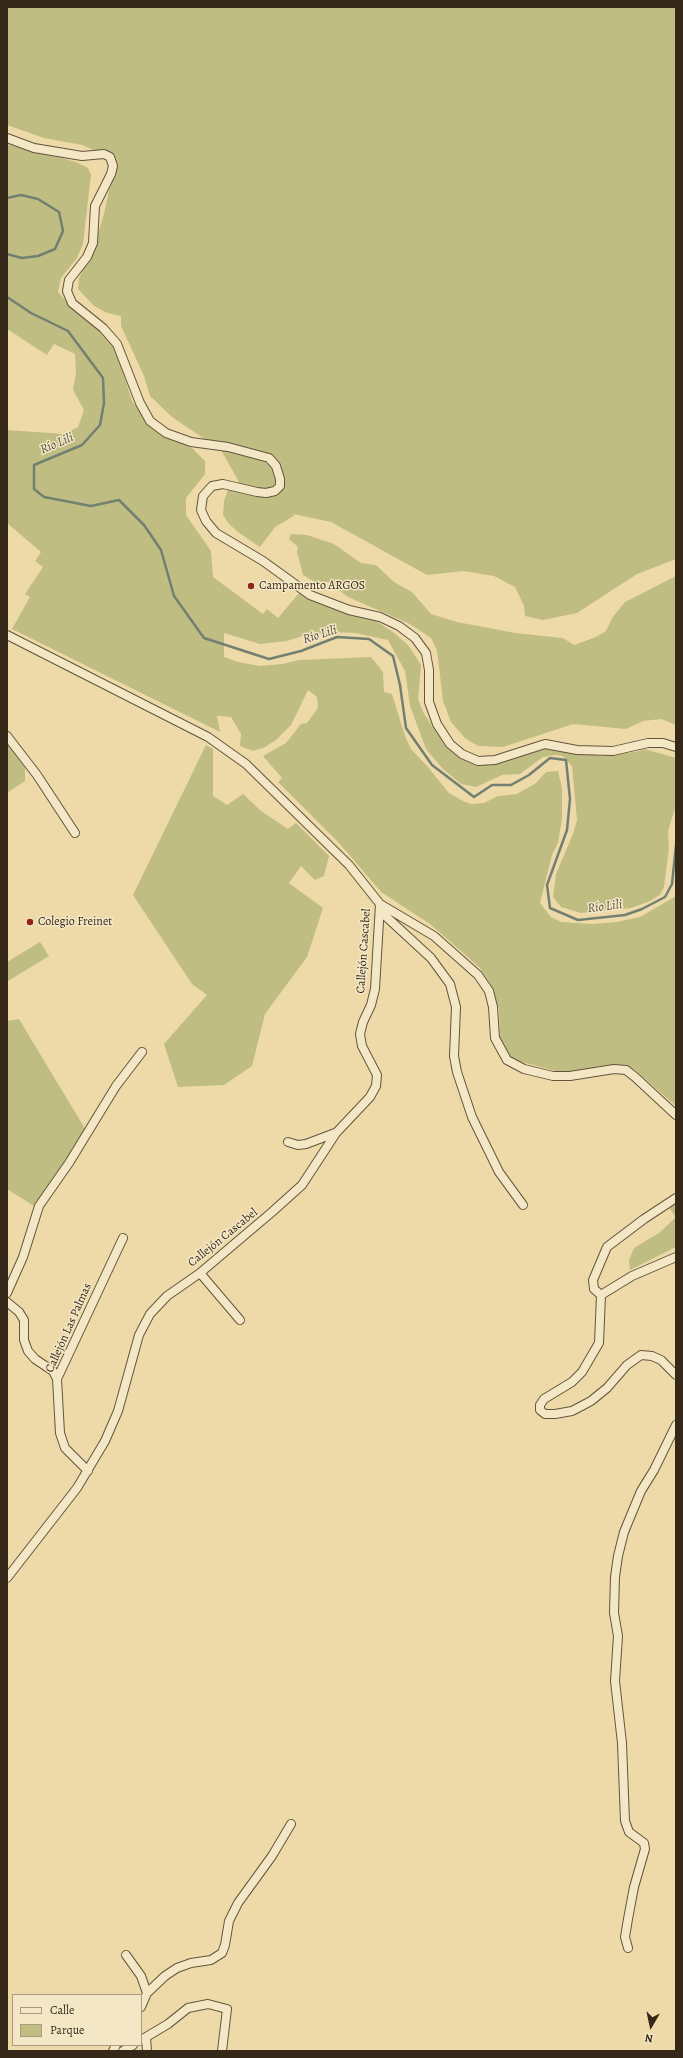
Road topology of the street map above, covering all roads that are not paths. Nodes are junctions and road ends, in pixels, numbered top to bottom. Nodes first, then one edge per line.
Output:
1 (7, 138) edge
2 (7, 635) edge
3 (7, 736) edge
4 (676, 747) edge
5 (75, 833) dead end
6 (380, 907) junction
7 (142, 1052) dead end
8 (676, 1115) edge
9 (336, 1133) junction
10 (288, 1142) dead end
11 (676, 1198) edge
12 (523, 1205) dead end
13 (123, 1238) dead end
14 (676, 1257) edge
15 (200, 1273) junction
16 (7, 1293) edge
17 (601, 1295) junction
18 (7, 1302) edge
19 (240, 1320) dead end
20 (676, 1375) edge
21 (57, 1379) junction
22 (676, 1426) edge
23 (88, 1471) junction
24 (7, 1578) edge
25 (291, 1824) dead end
26 (628, 1948) dead end
27 (126, 1954) dead end
28 (147, 1993) junction
29 (142, 2005) edge
30 (143, 2039) edge
31 (131, 2046) edge
32 (122, 2051) edge
33 (147, 2051) edge
34 (222, 2051) edge

1 - 4 street
2 - 6 street
3 - 5 street
6 - 8 street
6 - 9 street, Callejón Cascabel
6 - 12 street
7 - 16 street
9 - 10 street
9 - 15 street, Callejón Cascabel
11 - 17 street
13 - 21 street, Callejón Las Palmas
14 - 17 street
15 - 19 street
15 - 23 street, Callejón Cascabel
17 - 20 street
18 - 21 street
21 - 23 street, Callejón Las Palmas
22 - 26 street
23 - 24 street, Callejón Cascabel
25 - 28 street
27 - 28 street
28 - 29 street
30 - 33 street
30 - 34 street
31 - 32 street

